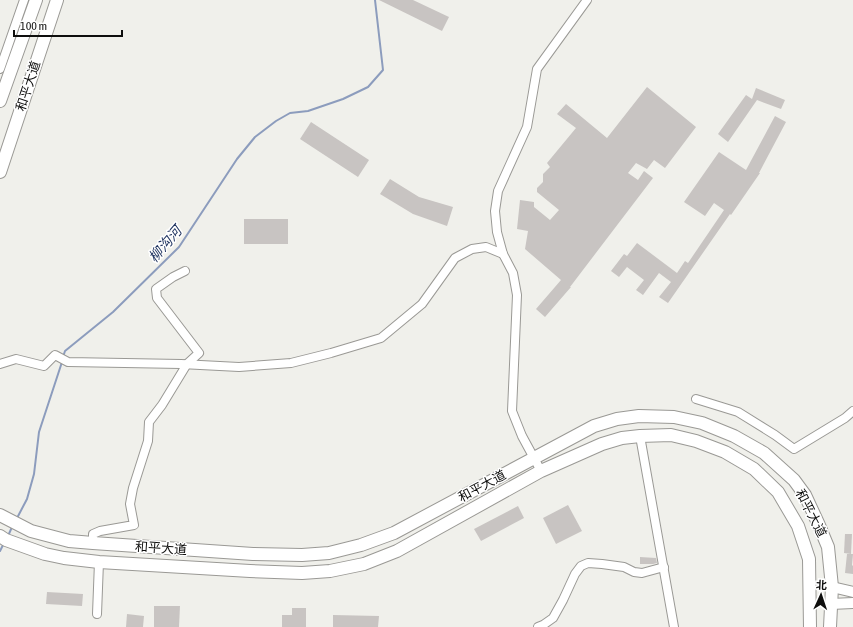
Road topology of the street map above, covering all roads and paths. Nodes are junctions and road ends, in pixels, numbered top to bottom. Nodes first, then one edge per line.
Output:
1 (24, 0) edge
2 (36, 0) edge
3 (57, 0) edge
4 (587, 0) edge
5 (0, 69) edge
6 (0, 101) edge
7 (0, 172) edge
8 (504, 254) junction
9 (185, 271) dead end
10 (0, 364) edge
11 (187, 364) junction
12 (696, 399) dead end
13 (853, 411) edge
14 (640, 436) junction
15 (534, 459) junction
16 (541, 471) junction
17 (0, 515) edge
18 (0, 536) edge
19 (93, 543) junction
20 (99, 562) junction
21 (664, 567) junction
22 (832, 587) junction
23 (853, 592) edge
24 (831, 604) junction
25 (853, 604) edge
26 (96, 614) dead end
27 (538, 627) edge
28 (674, 627) edge
29 (810, 627) edge
30 (830, 627) edge

1 - 5 street
2 - 6 highway, 和平大道
3 - 7 highway, 和平大道
4 - 8 street
8 - 11 street
8 - 15 street
9 - 11 street
10 - 11 street
11 - 19 street
12 - 13 street
14 - 16 highway, 和平大道
14 - 21 street
14 - 29 highway, 和平大道
15 - 16 street
15 - 19 highway, 和平大道
15 - 22 highway, 和平大道
16 - 20 highway, 和平大道
17 - 19 highway, 和平大道
18 - 20 highway, 和平大道
20 - 26 street
21 - 27 street
21 - 28 street
22 - 23 main road
22 - 24 highway, 和平大道
24 - 25 main road
24 - 30 highway, 和平大道

